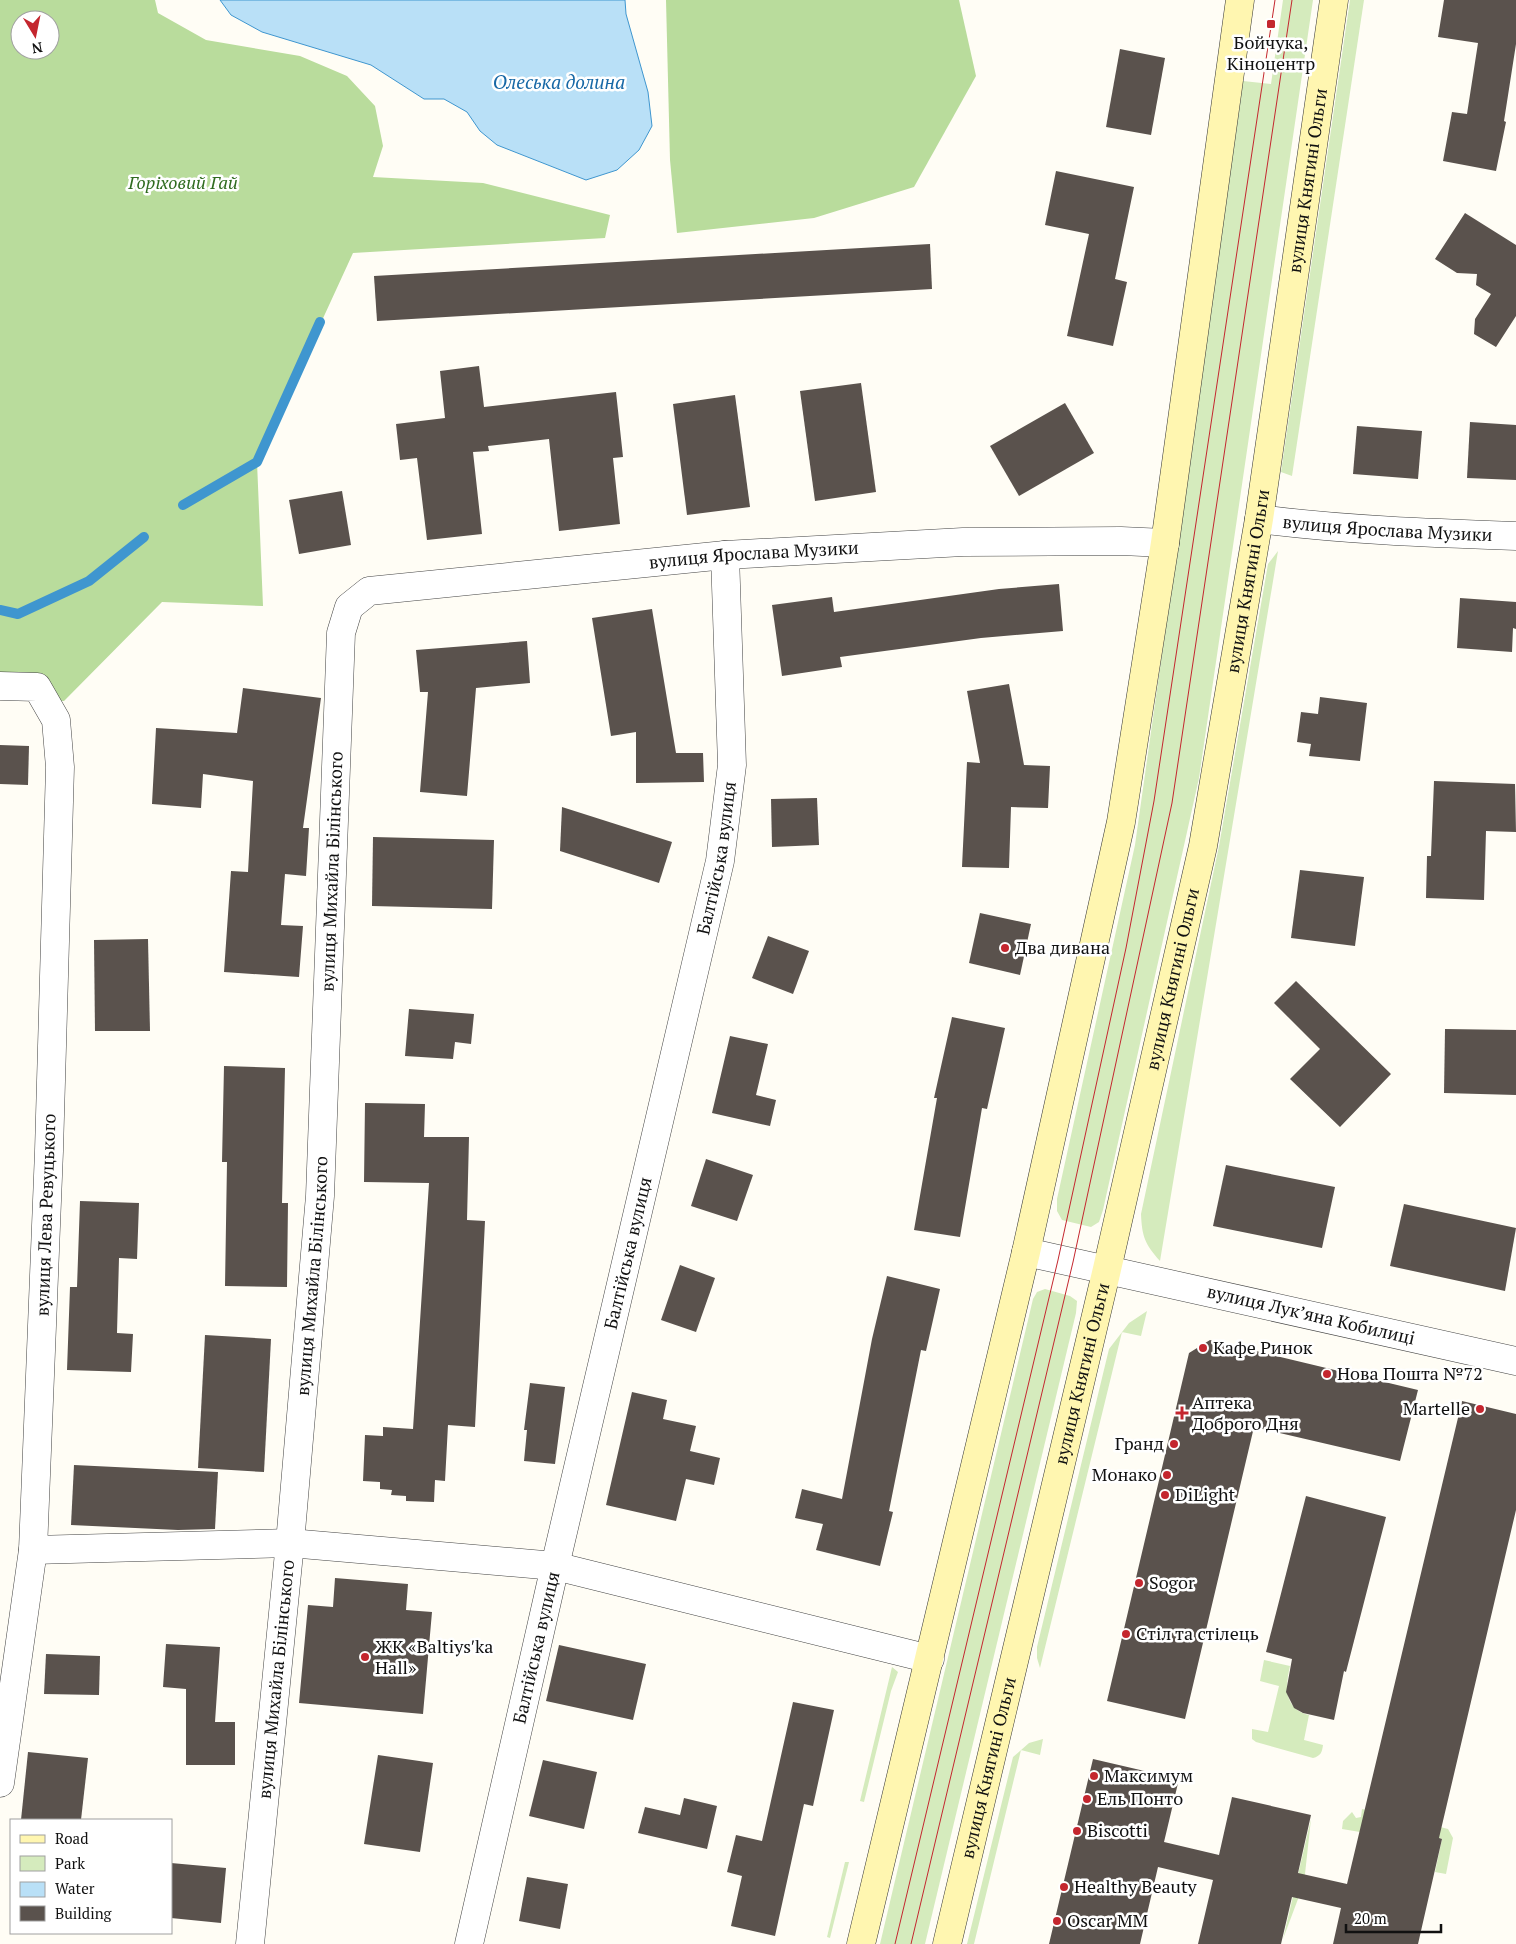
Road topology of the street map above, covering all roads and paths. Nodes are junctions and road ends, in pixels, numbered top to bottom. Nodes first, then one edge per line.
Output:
1 (1240, 0) edge
2 (1334, 0) edge
3 (1259, 519) junction
4 (1516, 536) edge
5 (1165, 544) junction
6 (725, 555) junction
7 (349, 607) joint
8 (0, 686) edge
9 (1026, 1252) junction
10 (1106, 1269) junction
11 (1516, 1361) edge
12 (290, 1542) junction
13 (33, 1550) junction
14 (554, 1566) junction
15 (930, 1659) junction
16 (0, 1783) edge
17 (250, 1944) edge
18 (469, 1944) edge
19 (861, 1944) edge
20 (947, 1944) edge

1 - 5 main road
2 - 3 main road, вулиця Княгині Ольги
3 - 4 street, вулиця Ярослава Музики
3 - 10 main road, вулиця Княгині Ольги
5 - 6 street, вулиця Ярослава Музики
5 - 9 main road
6 - 7 street, вулиця Ярослава Музики
6 - 14 street, Балтійська вулиця
7 - 12 street, вулиця Михайла Білінського
8 - 13 street, вулиця Лева Ревуцького
9 - 10 street, вулиця Лукʼяна Кобилиці
9 - 15 main road
10 - 11 street, вулиця Лукʼяна Кобилиці
10 - 20 main road, вулиця Княгині Ольги
12 - 13 street
12 - 14 street
12 - 17 street, вулиця Михайла Білінського
13 - 16 street, вулиця Лева Ревуцького
14 - 15 street
14 - 18 street, Балтійська вулиця
15 - 19 main road

